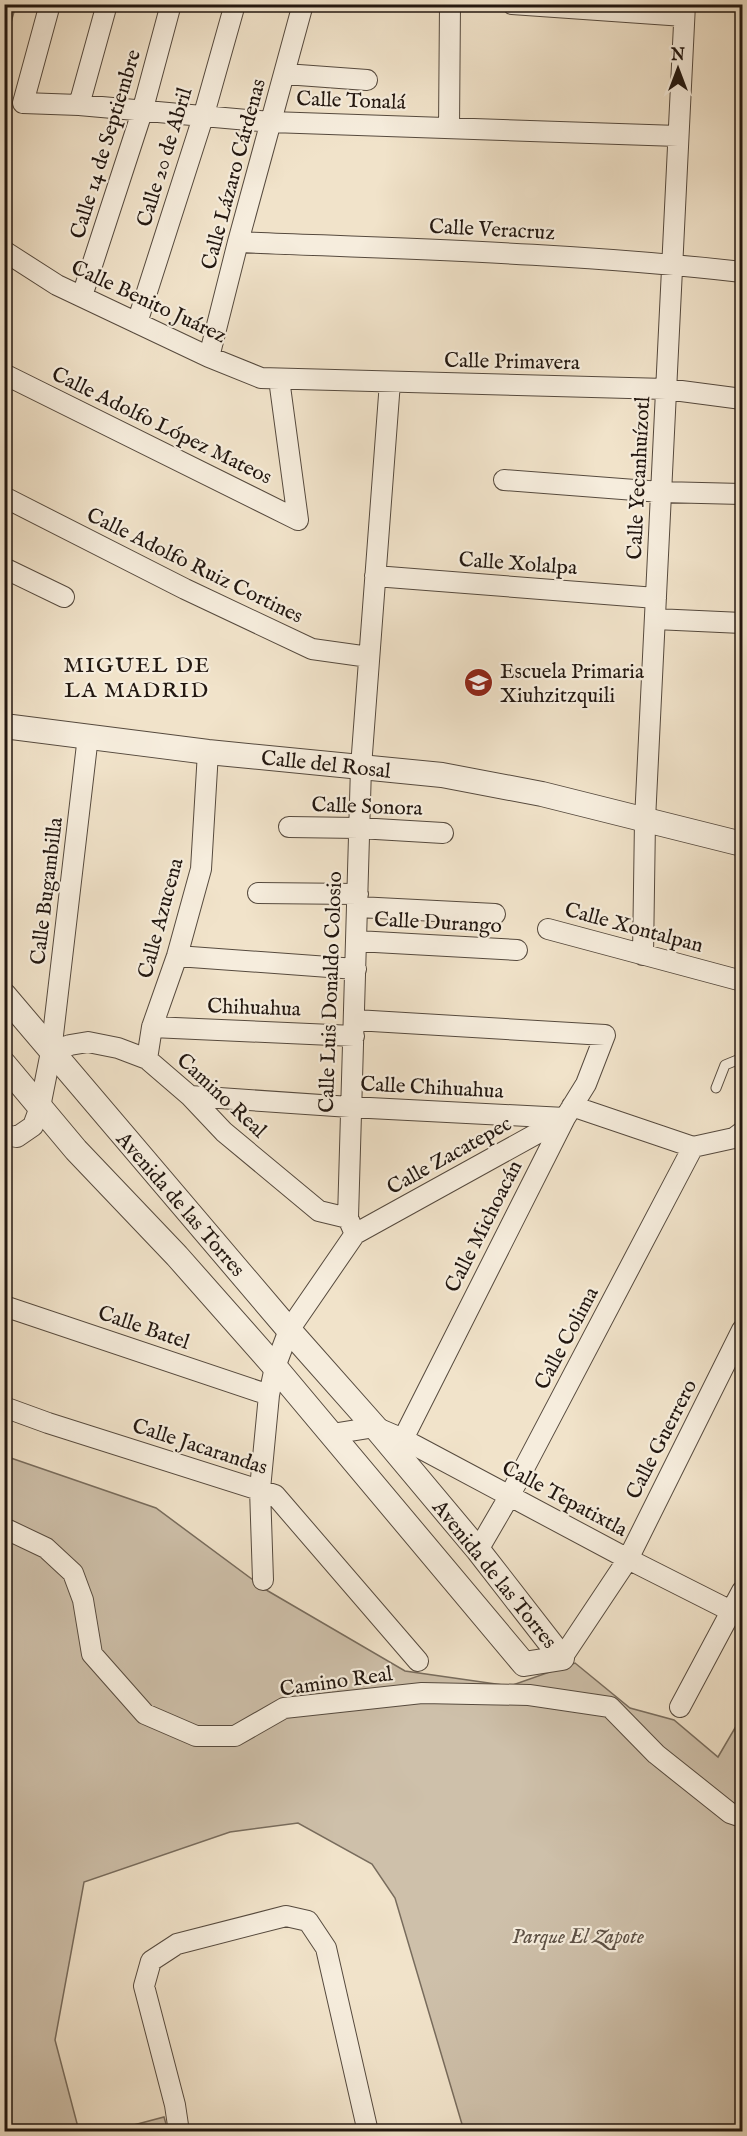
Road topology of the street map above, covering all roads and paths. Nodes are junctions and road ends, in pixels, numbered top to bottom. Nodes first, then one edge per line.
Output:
1 (50, 4) edge
2 (107, 4) edge
3 (171, 4) edge
4 (235, 4) edge
5 (303, 4) edge
6 (450, 4) edge
7 (512, 4) edge
8 (684, 10) edge
9 (285, 74) junction
10 (367, 80) dead end
11 (79, 105) junction
12 (142, 112) junction
13 (204, 114) junction
14 (271, 122) junction
15 (449, 128) junction
16 (678, 136) junction
17 (238, 242) junction
18 (4, 251) edge
19 (672, 264) junction
20 (742, 268) edge
21 (82, 296) junction
22 (137, 323) junction
23 (209, 357) junction
24 (4, 374) edge
25 (279, 379) junction
26 (390, 382) junction
27 (666, 389) junction
28 (742, 399) edge
29 (504, 480) dead end
30 (661, 492) junction
31 (742, 494) edge
32 (4, 497) edge
33 (4, 568) edge
34 (375, 576) junction
35 (64, 597) dead end
36 (656, 598) junction
37 (655, 619) junction
38 (742, 623) edge
39 (369, 657) junction
40 (4, 726) edge
41 (88, 736) junction
42 (208, 752) junction
43 (360, 767) junction
44 (645, 820) junction
45 (289, 827) dead end
46 (359, 828) junction
47 (443, 833) dead end
48 (742, 844) edge
49 (258, 893) dead end
50 (358, 901) junction
51 (495, 914) dead end
52 (548, 929) dead end
53 (357, 941) junction
54 (517, 950) dead end
55 (643, 954) junction
56 (177, 956) junction
57 (356, 969) junction
58 (742, 981) edge
59 (4, 995) edge
60 (152, 1027) junction
61 (354, 1028) junction
62 (51, 1053) junction
63 (742, 1058) edge
64 (147, 1059) junction
65 (4, 1064) edge
66 (716, 1088) dead end
67 (190, 1096) junction
68 (40, 1107) junction
69 (350, 1107) junction
70 (568, 1112) junction
71 (742, 1132) edge
72 (4, 1135) edge
73 (693, 1147) junction
74 (352, 1226) junction
75 (4, 1306) edge
76 (289, 1330) junction
77 (742, 1330) edge
78 (275, 1367) junction
79 (268, 1395) junction
80 (4, 1407) edge
81 (375, 1427) junction
82 (332, 1434) junction
83 (403, 1439) junction
84 (260, 1489) junction
85 (510, 1495) junction
86 (4, 1528) edge
87 (478, 1550) junction
88 (628, 1559) junction
89 (263, 1580) dead end
90 (742, 1591) edge
91 (731, 1611) junction
92 (562, 1658) junction
93 (418, 1661) dead end
94 (680, 1707) dead end
95 (742, 1816) edge
96 (179, 2132) edge
97 (368, 2132) edge

1 - 11 street, Calle Tonalá
2 - 11 street
3 - 12 street, Calle 14 de Septiembre
4 - 13 street, Calle 20 de Abril
5 - 9 street, Calle Lázaro Cárdenas
6 - 15 street
7 - 8 street
8 - 16 street, Calle Yecanhuízotl
9 - 10 street
9 - 14 street, Calle Lázaro Cárdenas
11 - 12 street, Calle Tonalá
12 - 13 street, Calle Tonalá
12 - 21 street, Calle 14 de Septiembre
13 - 14 street, Calle Tonalá
13 - 22 street, Calle 20 de Abril
14 - 15 street, Calle Tonalá
14 - 17 street, Calle Lázaro Cárdenas
15 - 16 street, Calle Tonalá
16 - 19 street, Calle Yecanhuízotl
17 - 19 street, Calle Veracruz
17 - 23 street, Calle Lázaro Cárdenas
18 - 21 street, Calle Benito Juárez
19 - 20 street, Calle Veracruz
19 - 27 street, Calle Yecanhuízotl
21 - 22 street, Calle Benito Juárez
22 - 23 street, Calle Benito Juárez
23 - 25 street, Calle Benito Juárez
24 - 25 street, Calle Adolfo López Mateos
25 - 26 street, Calle Primavera
26 - 27 street, Calle Primavera
26 - 34 street, Calle Luis Donaldo Colosio
27 - 28 street, Calle Primavera
27 - 30 street, Calle Yecanhuízotl
29 - 30 street
30 - 31 street
30 - 36 street, Calle Yecanhuízotl
32 - 39 street, Calle Adolfo Ruiz Cortines
33 - 35 street
34 - 36 street, Calle Xolalpa
34 - 39 street, Calle Luis Donaldo Colosio
36 - 37 street, Calle Yecanhuízotl
37 - 38 street
37 - 44 street, Calle Yecanhuízotl
39 - 43 street, Calle Luis Donaldo Colosio
40 - 41 street, Calle del Rosal
41 - 42 street, Calle del Rosal
41 - 62 street, Calle Bugambilla
42 - 43 street, Calle del Rosal
42 - 56 street, Calle Azucena
43 - 44 street, Calle del Rosal
43 - 46 street, Calle Luis Donaldo Colosio
44 - 48 street, Calle del Rosal
44 - 55 street, Calle Yecanhuízotl
45 - 46 street, Calle Sonora
46 - 47 street, Calle Sonora
46 - 50 street, Calle Luis Donaldo Colosio
49 - 50 street
50 - 51 street
50 - 53 street, Calle Luis Donaldo Colosio
52 - 55 street, Calle Xontalpan
53 - 54 street, Calle Durango
53 - 57 street, Calle Luis Donaldo Colosio
55 - 58 street, Calle Xontalpan
56 - 57 street
56 - 60 street, Calle Azucena
57 - 61 street, Calle Luis Donaldo Colosio
59 - 62 street, Avenida de las Torres
60 - 61 street, Chihuahua
60 - 64 street, Calle Azucena
61 - 69 street, Calle Luis Donaldo Colosio
61 - 70 street, Calle Michoacán
62 - 64 street, Camino Real
62 - 68 street, Calle Bugambilla
62 - 76 street, Avenida de las Torres
63 - 66 lane
64 - 67 street, Camino Real
65 - 68 street, Avenida de las Torres
67 - 69 street, Calle Chihuahua
67 - 74 street, Camino Real
68 - 72 street, Calle Bugambilla
68 - 78 street, Avenida de las Torres
69 - 70 street, Calle Chihuahua
69 - 74 street, Calle Luis Donaldo Colosio
70 - 73 street, Calle Chihuahua
70 - 74 street, Calle Zacatepec
70 - 83 street, Calle Michoacán
71 - 73 street
73 - 85 street, Calle Colima
74 - 76 street
75 - 79 street, Calle Batel
76 - 78 street
76 - 81 street, Avenida de las Torres
77 - 88 street, Calle Guerrero
78 - 79 street
78 - 82 street, Avenida de las Torres
79 - 84 street
80 - 84 street, Calle Jacarandas
81 - 82 street
81 - 83 street, Calle Tepatixtla
81 - 87 street, Avenida de las Torres
82 - 92 street, Avenida de las Torres
83 - 85 street, Calle Tepatixtla
84 - 89 street
84 - 93 street, Calle Jacarandas
85 - 87 street, Calle Colima
85 - 88 street, Calle Tepatixtla
86 - 95 street, Camino Real
87 - 92 street, Avenida de las Torres
88 - 91 street, Calle Tepatixtla
88 - 92 street, Calle Guerrero
90 - 91 street
91 - 94 street
96 - 97 street

